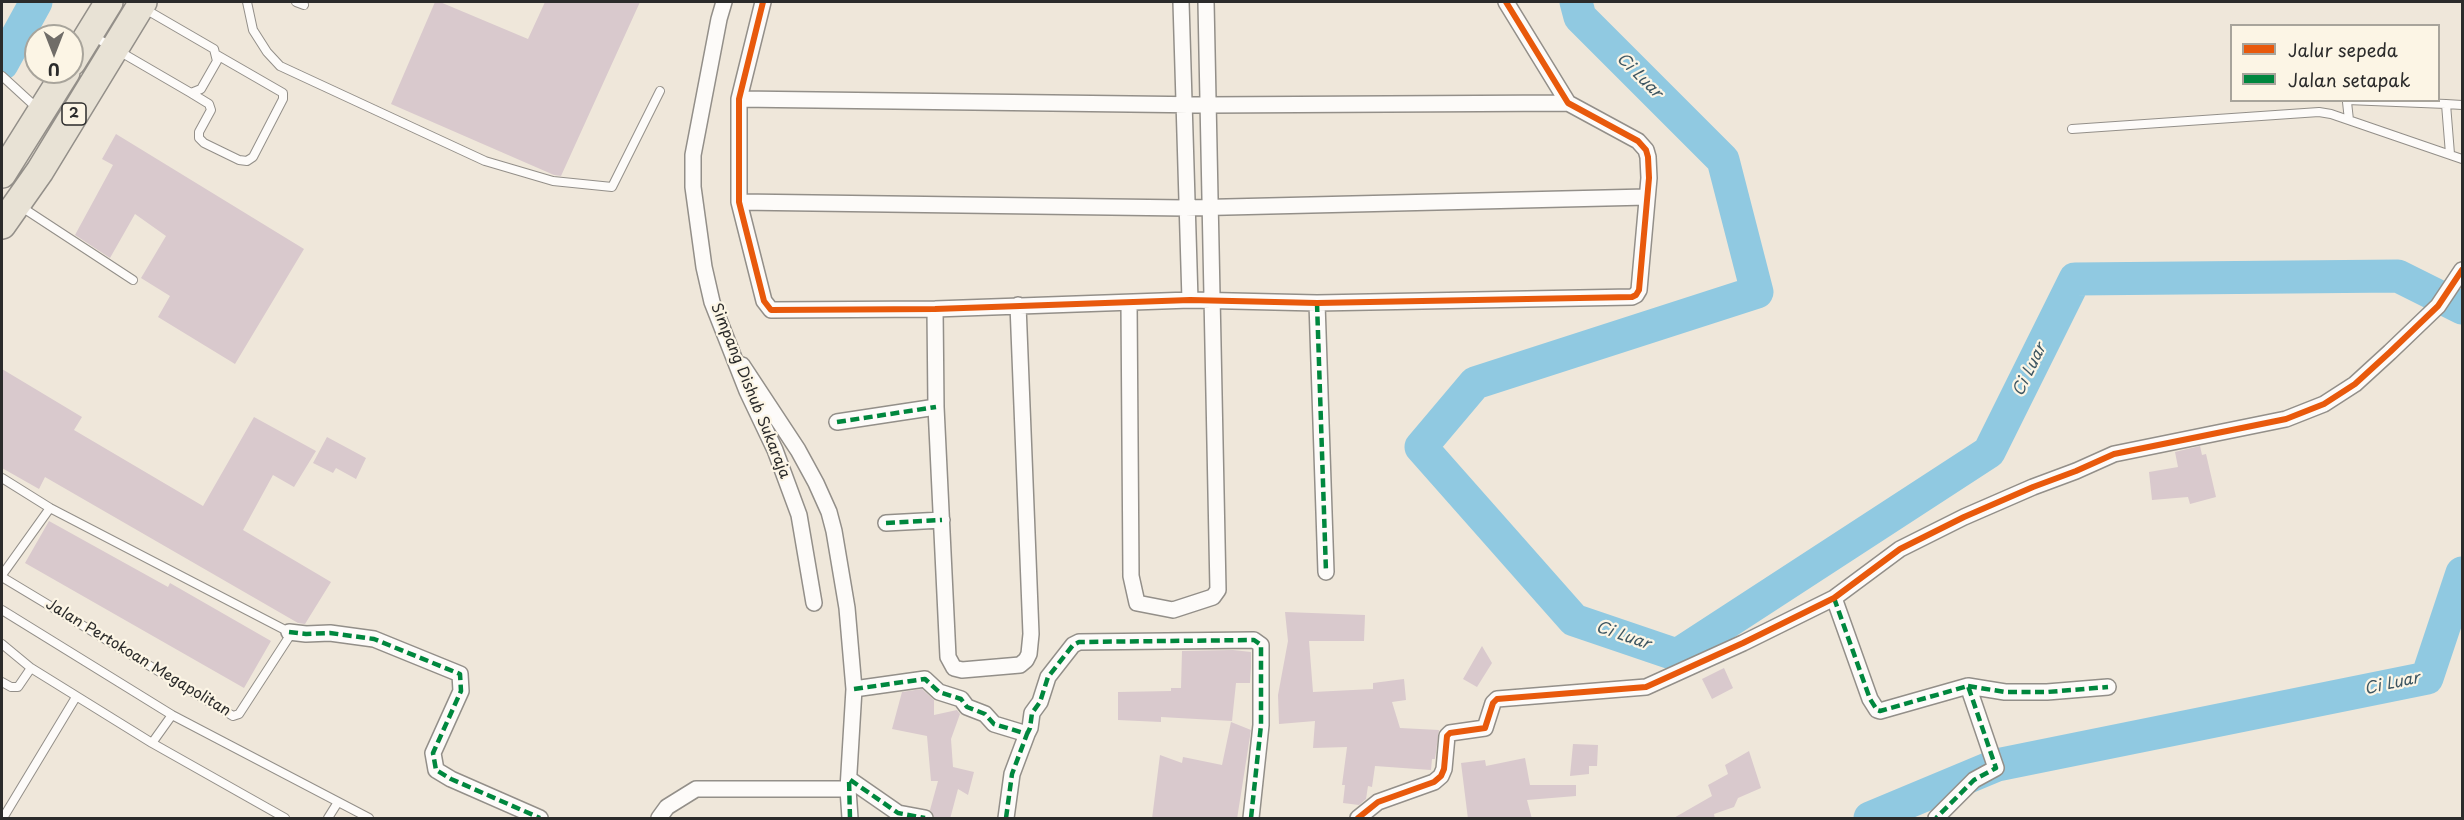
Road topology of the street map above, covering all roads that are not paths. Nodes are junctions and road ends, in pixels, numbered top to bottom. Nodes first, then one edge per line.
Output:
1 (109, 2) edge
2 (247, 2) edge
3 (296, 2) edge
4 (724, 2) edge
5 (763, 2) edge
6 (1181, 2) edge
7 (1206, 2) edge
8 (1506, 2) edge
9 (138, 3) edge
10 (304, 5) dead end
11 (89, 33) junction
12 (84, 42) edge
13 (114, 48) junction
14 (217, 55) junction
15 (2, 76) edge
16 (59, 84) edge
17 (660, 91) dead end
18 (191, 93) junction
19 (739, 99) junction
20 (2347, 102) edge
21 (2380, 102) edge
22 (1568, 103) junction
23 (2446, 104) junction
24 (1184, 105) junction
25 (1208, 105) junction
26 (2463, 105) edge
27 (42, 112) junction
28 (2349, 120) junction
29 (2072, 129) dead end
30 (2450, 154) junction
31 (2463, 159) edge
32 (2, 174) edge
33 (1647, 197) junction
34 (739, 202) junction
35 (1185, 208) junction
36 (1211, 208) junction
37 (9, 214) edge
38 (2461, 272) edge
39 (132, 280) dead end
40 (1190, 300) junction
41 (1213, 302) junction
42 (1129, 303) junction
43 (1317, 303) junction
44 (1018, 305) junction
45 (935, 309) junction
46 (733, 353) junction
47 (936, 407) junction
48 (837, 422) dead end
49 (2, 478) edge
50 (50, 508) junction
51 (942, 520) junction
52 (886, 523) dead end
53 (1326, 572) dead end
54 (2, 576) edge
55 (1834, 598) junction
56 (814, 603) dead end
57 (2, 610) edge
58 (289, 632) junction
59 (2, 644) edge
60 (31, 668) junction
61 (2, 682) edge
62 (2108, 687) dead end
63 (854, 689) junction
64 (1970, 692) junction
65 (76, 697) junction
66 (172, 715) junction
67 (1027, 734) junction
68 (152, 743) junction
69 (848, 784) junction
70 (338, 802) junction
71 (1251, 818) edge
72 (3, 819) edge
73 (285, 819) edge
74 (328, 819) edge
75 (369, 819) edge
76 (540, 819) edge
77 (659, 819) edge
78 (850, 819) edge
79 (925, 819) edge
80 (1006, 819) edge
81 (1358, 819) edge
82 (1936, 819) edge

1 - 11 highway
2 - 17 lane
3 - 10 lane
4 - 46 street, Simpang Dishub Sukaraja
5 - 19 street
6 - 24 street
7 - 25 street
8 - 22 street
9 - 13 highway, 2
9 - 14 lane
11 - 12 highway
11 - 13 lane
13 - 18 lane
13 - 37 highway, 2
14 - 18 lane
14 - 18 lane
15 - 27 lane
16 - 27 highway, 2
19 - 24 street
19 - 34 street
20 - 28 lane
21 - 23 lane
22 - 25 street
22 - 33 street
23 - 26 lane
23 - 30 lane
24 - 25 street
24 - 35 street
25 - 36 street
27 - 32 highway, 2
28 - 29 lane
28 - 30 lane
30 - 31 lane
33 - 36 street
33 - 43 street
34 - 35 street
34 - 45 street
35 - 36 street
35 - 40 street
36 - 41 street
37 - 39 lane
38 - 55 street
40 - 41 street
40 - 42 street
41 - 42 street
41 - 43 street
42 - 44 street
43 - 53 street
44 - 45 street
44 - 51 street
45 - 47 street
46 - 56 street, Simpang Dishub Sukaraja
46 - 63 street
47 - 48 street
47 - 51 street
49 - 50 lane
50 - 54 lane, Jalan Pertokoan Megapolitan
50 - 58 lane
51 - 52 street
54 - 58 lane, Jalan Pertokoan Megapolitan
55 - 64 street
55 - 81 street
57 - 66 lane
58 - 76 street
59 - 60 lane
60 - 61 lane
60 - 65 lane
62 - 64 street
63 - 67 street
63 - 69 street
64 - 82 street
65 - 68 lane
65 - 72 lane
66 - 68 lane
66 - 70 lane
67 - 71 street
67 - 80 street
68 - 73 lane
69 - 77 street
69 - 78 street
69 - 79 street
70 - 74 lane
70 - 75 lane

